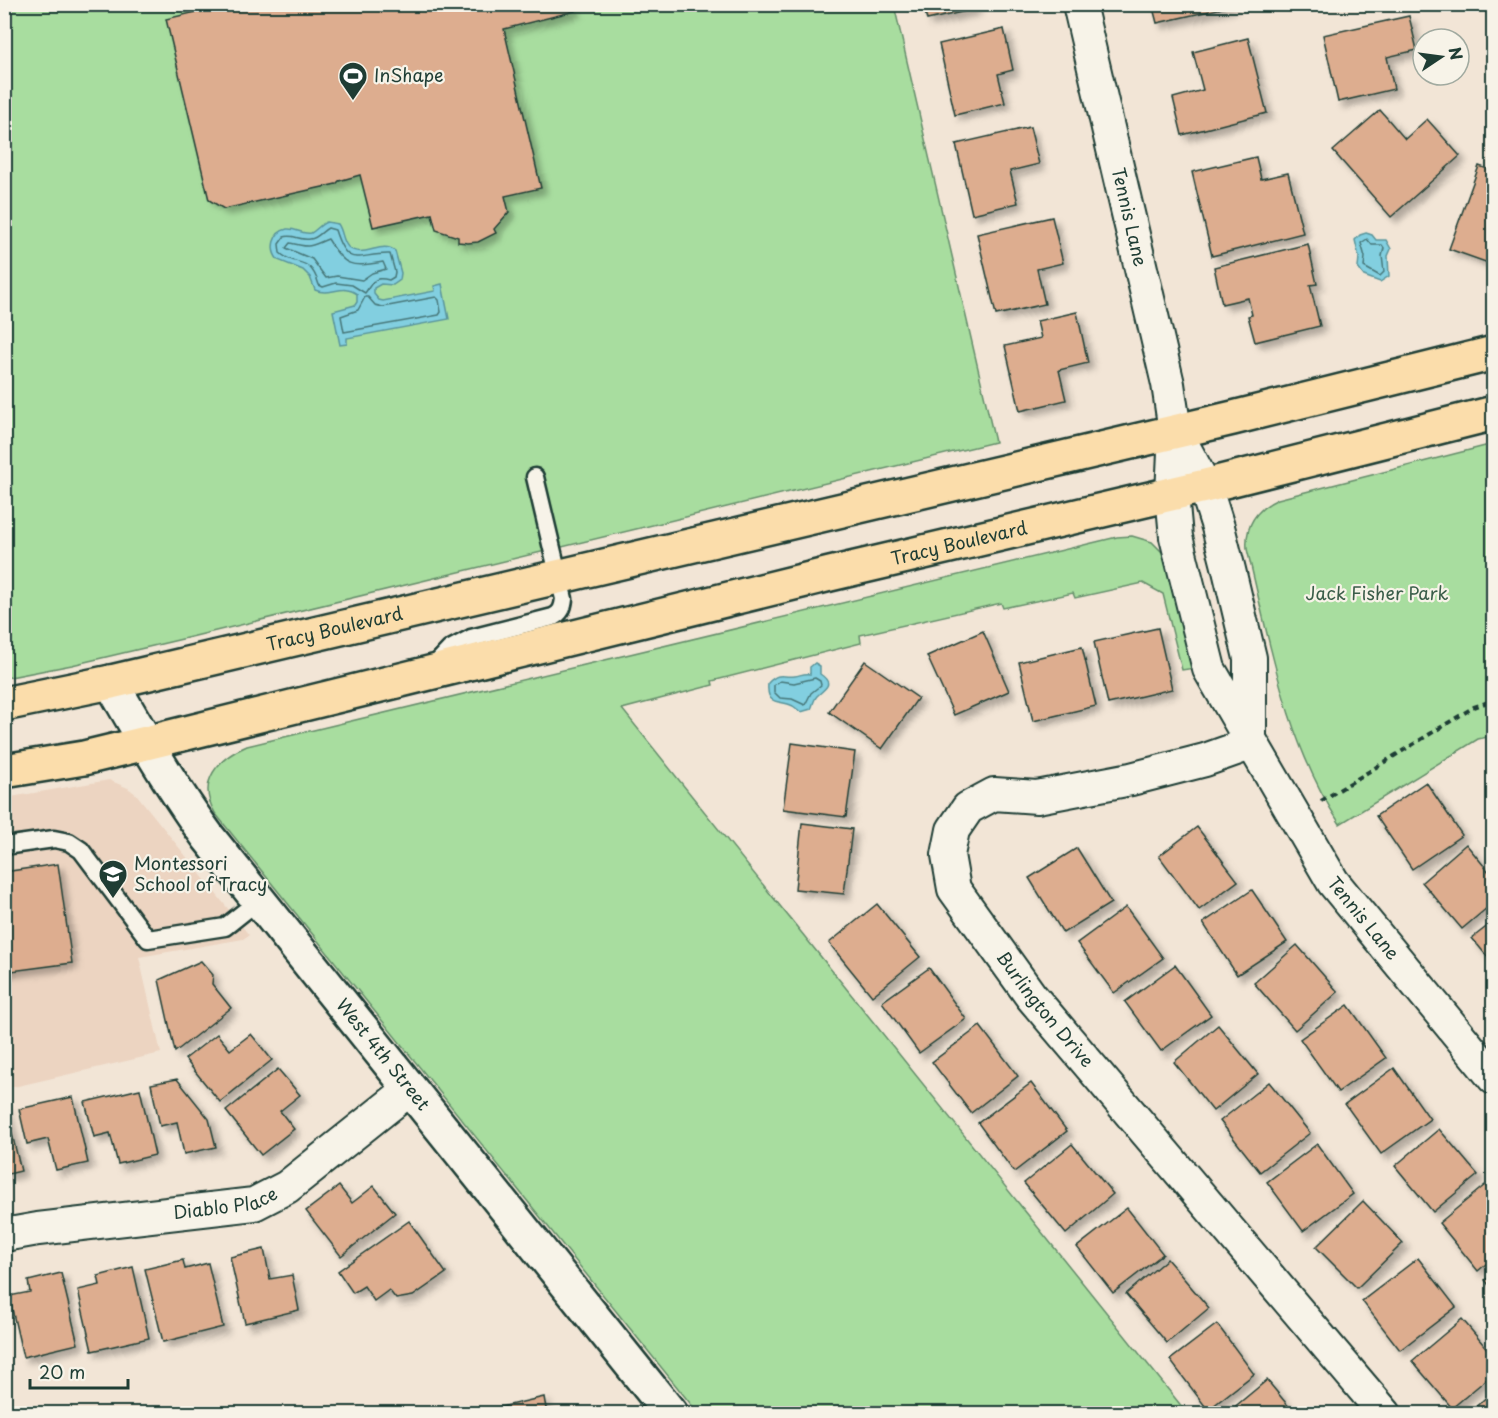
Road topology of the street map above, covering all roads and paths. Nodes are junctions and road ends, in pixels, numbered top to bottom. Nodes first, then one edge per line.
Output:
1 (1079, 4) edge
2 (1494, 353) edge
3 (1494, 413) edge
4 (1175, 431) junction
5 (535, 477) dead end
6 (1205, 486) junction
7 (1172, 494) junction
8 (559, 577) junction
9 (426, 675) junction
10 (111, 682) junction
11 (1494, 700) edge
12 (4, 704) edge
13 (146, 743) junction
14 (1250, 744) junction
15 (4, 771) edge
16 (1324, 799) dead end
17 (4, 846) edge
18 (259, 900) junction
19 (1494, 1078) edge
20 (410, 1089) junction
21 (4, 1235) edge
22 (671, 1413) edge
23 (1385, 1413) edge

1 - 4 street, Tennis Lane
2 - 4 main road, Tracy Boulevard
3 - 6 main road, Tracy Boulevard
4 - 6 street, Tennis Lane
4 - 7 street, Tennis Lane
4 - 8 main road, Tracy Boulevard
5 - 8 lane
6 - 7 main road, Tracy Boulevard
6 - 14 street, Tennis Lane
7 - 9 main road, Tracy Boulevard
7 - 14 street, Tennis Lane
8 - 9 lane
8 - 10 main road, Tracy Boulevard
9 - 13 main road, Tracy Boulevard
10 - 12 main road, Tracy Boulevard
10 - 13 street, West 4th Street
11 - 16 path
13 - 15 main road, Tracy Boulevard
13 - 18 street, West 4th Street
14 - 19 street, Tennis Lane
14 - 23 street, Burlington Drive
17 - 18 lane
18 - 20 street, West 4th Street
20 - 21 street, Diablo Place
20 - 22 street, West 4th Street

